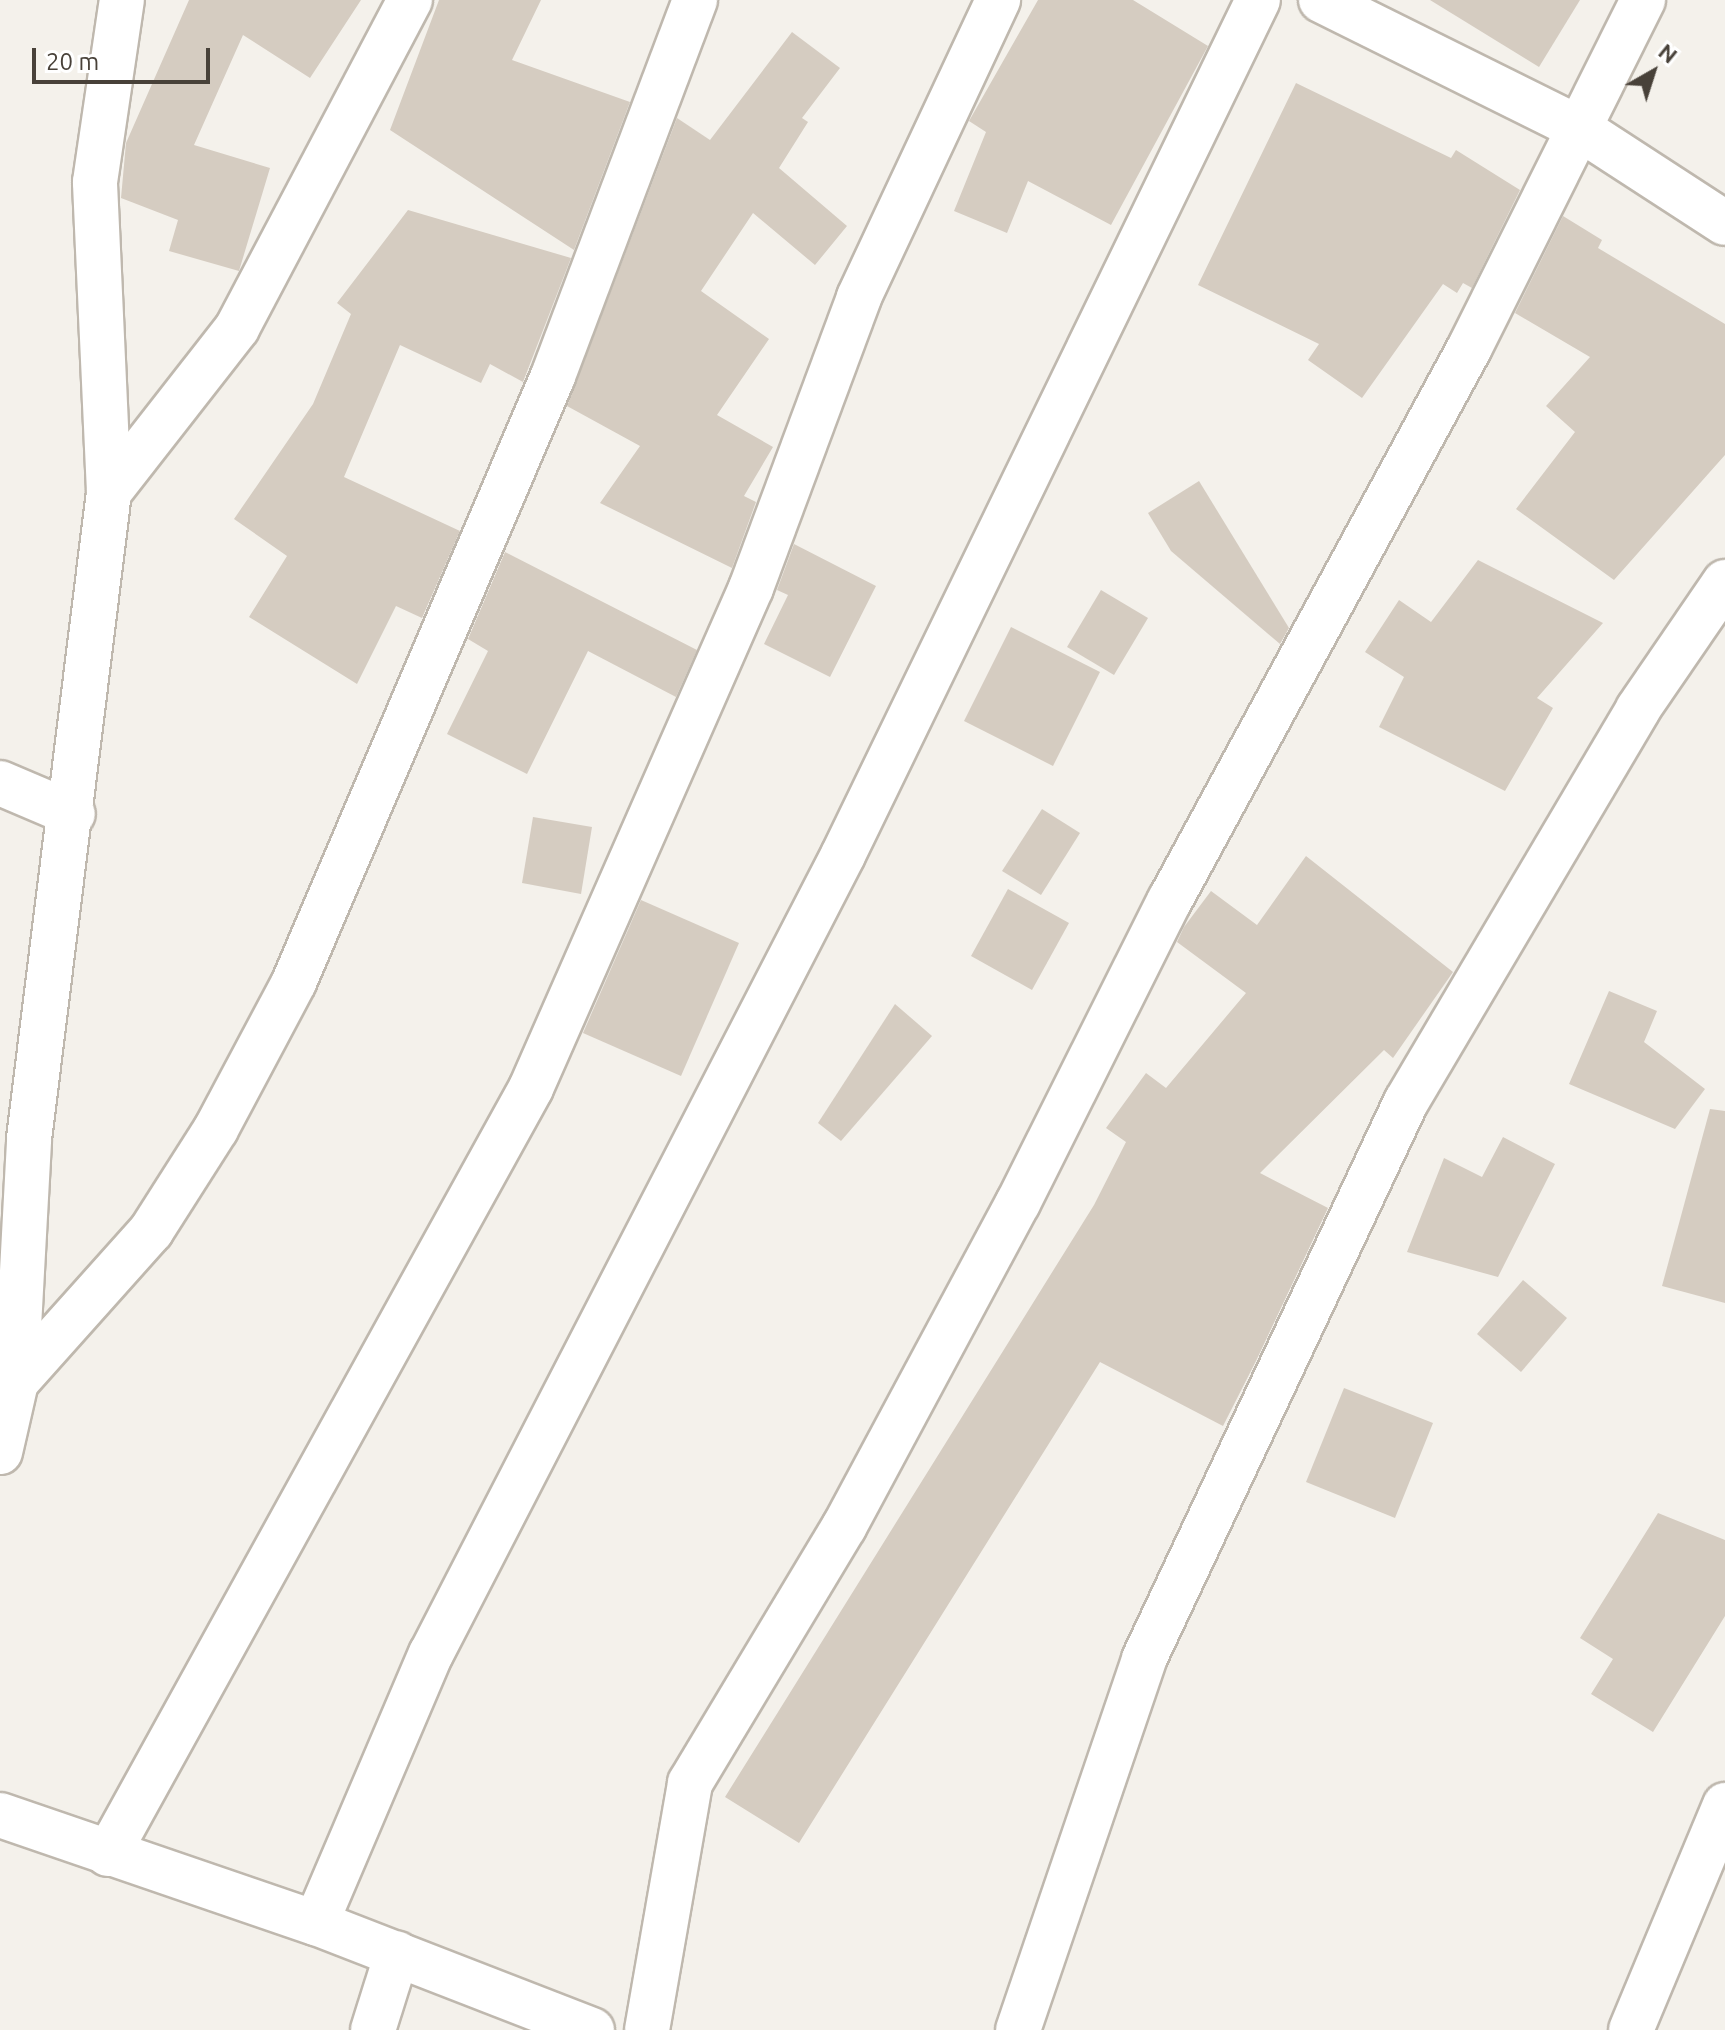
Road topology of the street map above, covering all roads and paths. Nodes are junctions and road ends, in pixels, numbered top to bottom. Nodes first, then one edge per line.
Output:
1 (122, 0) edge
2 (410, 0) edge
3 (695, 0) edge
4 (998, 0) edge
5 (1258, 0) edge
6 (1321, 0) edge
7 (1643, 0) edge
8 (1577, 127) junction
9 (1725, 223) edge
10 (109, 492) junction
11 (1725, 582) edge
12 (0, 783) edge
13 (73, 814) junction
14 (16, 1382) junction
15 (0, 1452) edge
16 (1725, 1805) edge
17 (0, 1815) edge
18 (108, 1854) junction
19 (316, 1923) junction
20 (397, 1954) junction
21 (373, 2030) edge
22 (592, 2030) edge
23 (647, 2030) edge
24 (1018, 2030) edge
25 (1631, 2030) edge

1 - 10 street
2 - 10 street
3 - 14 street
4 - 18 street
5 - 19 street
6 - 8 street
7 - 8 street
8 - 9 street
8 - 23 street
10 - 13 street
11 - 24 street
12 - 13 street
13 - 14 street
14 - 15 street
16 - 25 street
17 - 18 street
18 - 19 street
19 - 20 street
20 - 21 street
20 - 22 street

